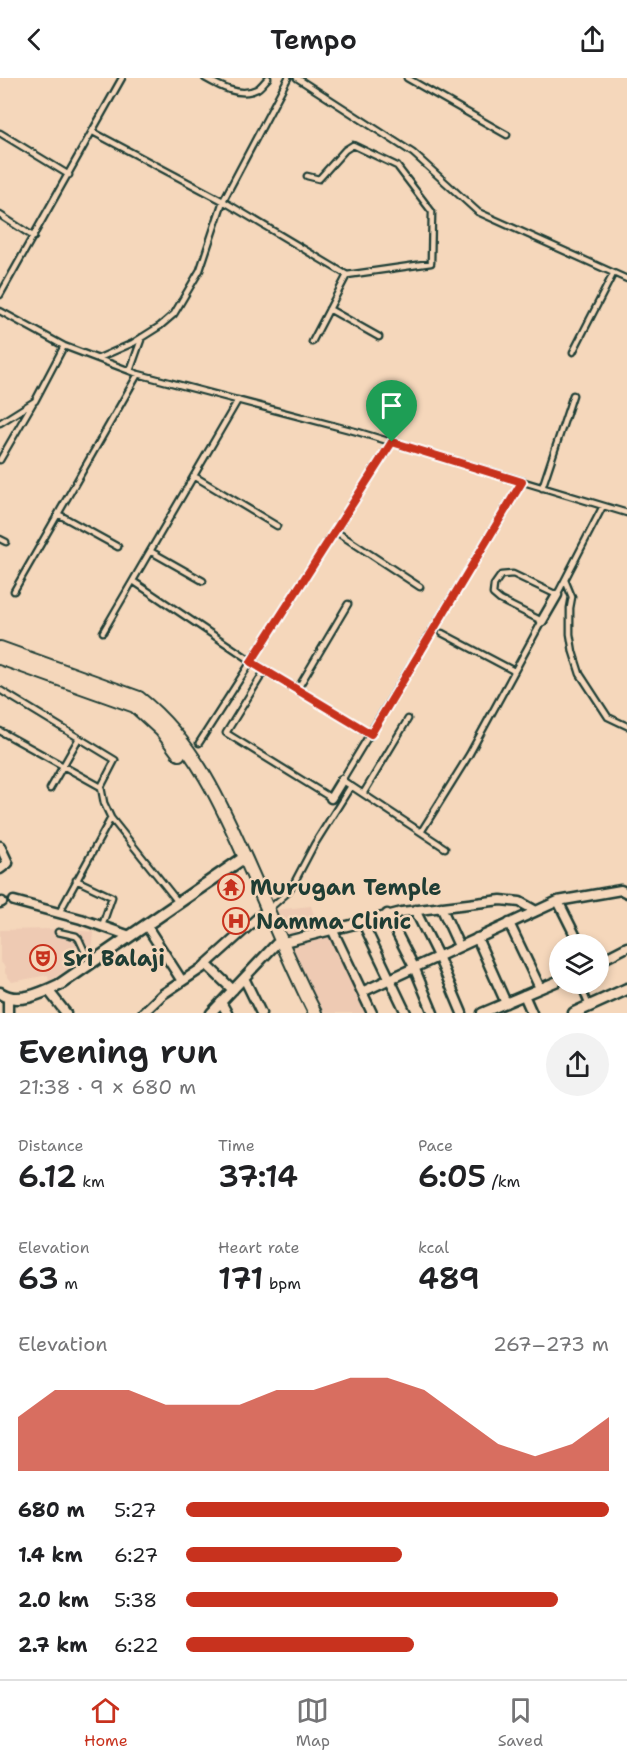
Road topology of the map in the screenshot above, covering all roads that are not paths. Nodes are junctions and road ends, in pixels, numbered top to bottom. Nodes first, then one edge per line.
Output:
1 (122, 78) edge
2 (205, 78) edge
3 (268, 78) edge
4 (288, 78) edge
5 (297, 78) edge
6 (407, 78) edge
7 (93, 132) junction
8 (0, 133) edge
9 (507, 135) dead end
10 (69, 175) junction
11 (307, 176) dead end
12 (223, 201) junction
13 (0, 215) edge
14 (34, 237) junction
15 (612, 274) junction
16 (347, 275) junction
17 (627, 279) edge
18 (0, 295) edge
19 (329, 309) junction
20 (0, 311) edge
21 (142, 337) junction
22 (379, 337) dead end
23 (312, 342) dead end
24 (64, 346) junction
25 (573, 352) dead end
26 (99, 358) junction
27 (130, 371) junction
28 (138, 374) junction
29 (573, 395) dead end
30 (238, 400) junction
31 (34, 401) junction
32 (0, 423) edge
33 (392, 442) junction
34 (0, 460) edge
35 (194, 476) junction
36 (522, 482) junction
37 (542, 488) junction
38 (603, 506) junction
39 (627, 513) edge
40 (58, 514) junction
41 (277, 526) dead end
42 (335, 531) junction
43 (0, 539) edge
44 (6, 542) dead end
45 (118, 547) dead end
46 (150, 551) junction
47 (565, 580) junction
48 (133, 581) junction
49 (203, 581) dead end
50 (420, 586) dead end
51 (14, 591) dead end
52 (557, 595) junction
53 (348, 604) dead end
54 (542, 621) junction
55 (103, 632) dead end
56 (442, 633) dead end
57 (0, 648) edge
58 (0, 658) edge
59 (251, 662) junction
60 (265, 670) junction
61 (514, 671) junction
62 (0, 690) edge
63 (297, 690) junction
64 (408, 719) dead end
65 (627, 726) edge
66 (0, 731) edge
67 (371, 734) junction
68 (79, 738) junction
69 (199, 743) dead end
70 (64, 766) junction
71 (342, 780) junction
72 (351, 786) junction
73 (101, 787) junction
74 (50, 789) dead end
75 (363, 794) junction
76 (331, 798) joint
77 (111, 818) junction
78 (421, 832) junction
79 (0, 846) edge
80 (445, 848) dead end
81 (242, 859) junction
82 (0, 869) edge
83 (76, 880) junction
84 (627, 893) edge
85 (14, 901) dead end
86 (558, 901) junction
87 (178, 903) junction
88 (441, 907) junction
89 (415, 910) junction
90 (536, 911) junction
91 (265, 912) junction
92 (59, 914) junction
93 (387, 914) junction
94 (362, 921) junction
95 (509, 923) junction
96 (146, 925) junction
97 (102, 926) junction
98 (332, 929) junction
99 (58, 932) dead end
100 (574, 934) edge
101 (130, 936) junction
102 (477, 938) junction
103 (278, 943) junction
104 (459, 946) junction
105 (626, 949) edge
106 (438, 957) junction
107 (609, 957) edge
108 (90, 963) junction
109 (206, 964) junction
110 (414, 967) junction
111 (244, 978) junction
112 (390, 978) junction
113 (182, 981) junction
114 (549, 984) edge
115 (540, 988) junction
116 (627, 989) edge
117 (48, 990) junction
118 (232, 990) junction
119 (362, 992) junction
120 (584, 994) edge
121 (4, 995) edge
122 (524, 995) junction
123 (221, 1002) junction
124 (506, 1003) junction
125 (589, 1006) junction
126 (8, 1013) edge
127 (66, 1013) edge
128 (143, 1013) edge
129 (211, 1013) edge
130 (227, 1013) edge
131 (261, 1013) edge
132 (309, 1013) edge
133 (315, 1013) edge
134 (372, 1013) edge
135 (406, 1013) edge
136 (433, 1013) edge
137 (462, 1013) edge
138 (482, 1013) edge
139 (532, 1013) edge
140 (574, 1013) edge

1 - 7 lane
2 - 3 lane
4 - 12 lane
5 - 15 lane
6 - 9 lane
7 - 10 lane
7 - 12 lane
8 - 10 lane
10 - 14 lane
11 - 16 lane
12 - 16 lane
12 - 21 lane
13 - 14 lane
14 - 18 lane
15 - 17 lane
15 - 25 lane
16 - 19 lane
19 - 22 lane
19 - 23 lane
20 - 24 lane
21 - 26 lane
21 - 27 lane
24 - 26 lane
24 - 31 lane
26 - 27 lane
27 - 28 lane
28 - 30 lane
28 - 40 lane
29 - 37 lane
30 - 33 lane
30 - 35 lane
31 - 32 lane
31 - 34 lane
33 - 36 lane
33 - 42 lane
35 - 41 lane
35 - 46 lane
36 - 37 lane
36 - 67 lane
37 - 38 lane
38 - 39 lane
38 - 47 lane
40 - 45 lane
40 - 51 lane
42 - 50 lane
42 - 59 lane
43 - 44 lane
46 - 48 lane
46 - 49 lane
47 - 52 lane
47 - 65 lane
48 - 55 lane
48 - 59 lane
52 - 54 street
52 - 54 lane
53 - 63 lane
54 - 61 lane
56 - 61 lane
57 - 81 main road
58 - 81 main road
59 - 60 lane
59 - 69 lane
60 - 63 lane
60 - 76 lane
61 - 78 lane
62 - 68 lane
63 - 67 lane
64 - 75 lane
66 - 70 lane
67 - 71 lane
68 - 70 lane
68 - 73 lane
70 - 73 lane
70 - 74 lane
71 - 72 lane
71 - 76 street
72 - 75 lane
72 - 91 lane
73 - 77 lane
75 - 78 lane
77 - 83 lane
77 - 87 lane
78 - 80 lane
79 - 82 street
81 - 87 street
81 - 91 main road
83 - 92 lane
83 - 97 lane
84 - 86 street
85 - 92 street
86 - 90 street
86 - 100 street
87 - 96 street
88 - 89 street
88 - 90 street
88 - 104 street
89 - 93 street
89 - 106 street
90 - 95 street
91 - 103 main road
91 - 109 street
92 - 97 street
93 - 94 street
93 - 110 street
94 - 98 street
94 - 112 street
95 - 102 street
95 - 115 street
96 - 101 street
96 - 113 street
97 - 101 street
98 - 103 street
98 - 119 street
99 - 108 lane
101 - 108 street
102 - 104 street
102 - 124 street
103 - 111 street
103 - 132 main road
103 - 133 main road
104 - 106 street
105 - 107 street
106 - 110 street
106 - 137 street
108 - 117 street
109 - 113 street
109 - 118 street
110 - 112 street
110 - 136 street
111 - 118 street
111 - 131 street
112 - 119 street
112 - 135 street
113 - 128 street
114 - 115 street
115 - 122 street
116 - 125 street
117 - 121 street
117 - 127 street
118 - 123 street
119 - 134 street
120 - 125 lane
121 - 126 street
122 - 124 street
122 - 139 street
123 - 129 street
123 - 130 street
124 - 138 street
125 - 140 street

